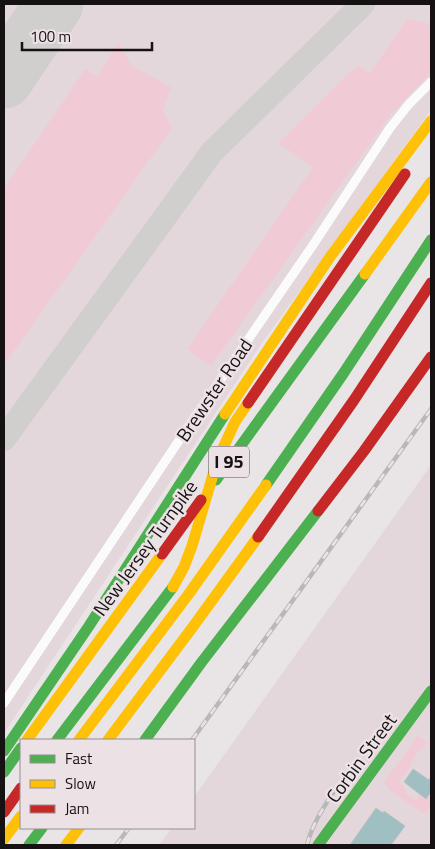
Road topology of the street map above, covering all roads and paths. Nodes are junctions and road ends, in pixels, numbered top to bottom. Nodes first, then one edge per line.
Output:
1 (431, 82) edge
2 (431, 121) edge
3 (431, 135) edge
4 (431, 182) edge
5 (431, 240) edge
6 (431, 283) edge
7 (431, 290) edge
8 (418, 304) junction
9 (431, 357) edge
10 (431, 691) edge
11 (4, 704) edge
12 (28, 739) edge
13 (57, 739) edge
14 (80, 739) edge
15 (109, 739) edge
16 (146, 739) edge
17 (20, 749) edge
18 (4, 751) edge
19 (4, 772) edge
20 (20, 789) edge
21 (4, 812) edge
22 (20, 817) edge
23 (41, 829) edge
24 (78, 829) edge
25 (4, 840) edge
26 (29, 845) edge
27 (66, 845) edge
28 (318, 845) edge

1 - 11 street, Brewster Road
2 - 18 main road
3 - 13 main road
4 - 12 main road, New Jersey Turnpike / I 95
5 - 14 main road, I 95
6 - 8 main road
7 - 8 main road
8 - 15 main road
9 - 16 main road
10 - 28 main road, Corbin Street
17 - 19 main road
20 - 21 main road
22 - 25 main road
23 - 26 main road
24 - 27 main road

